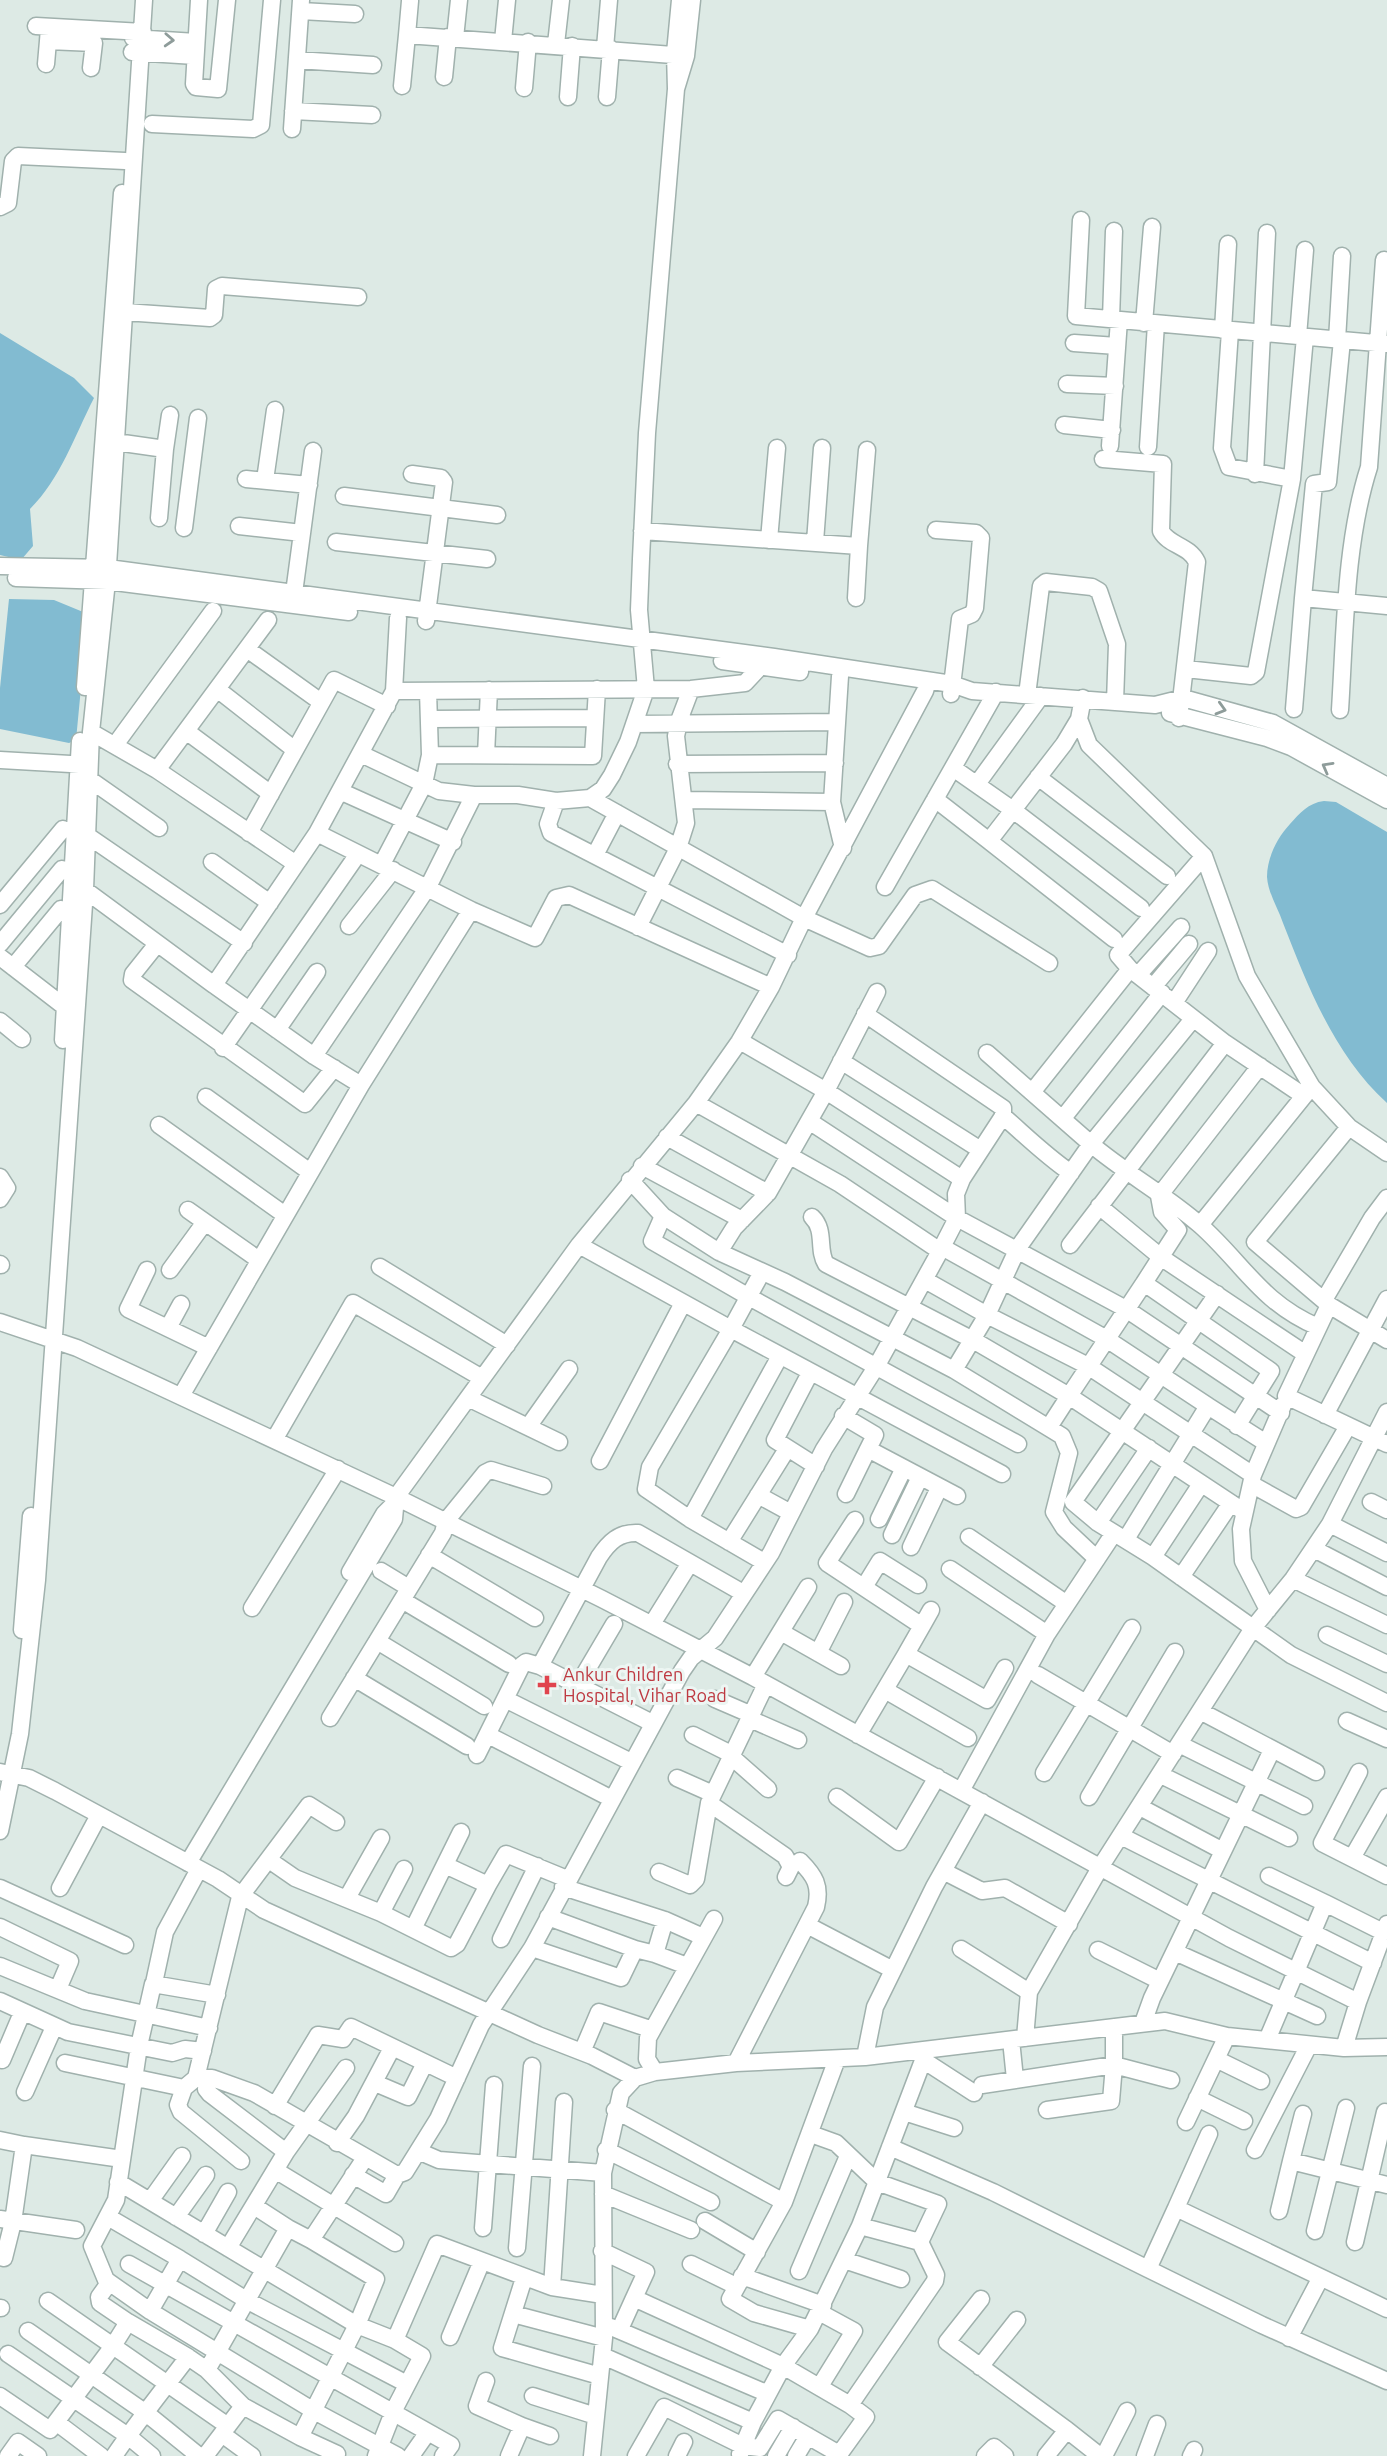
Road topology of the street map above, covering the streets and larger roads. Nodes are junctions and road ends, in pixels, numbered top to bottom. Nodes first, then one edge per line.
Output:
1 (135, 0) edge
2 (145, 0) edge
3 (199, 0) edge
4 (227, 0) edge
5 (272, 0) edge
6 (459, 0) edge
7 (507, 0) edge
8 (561, 0) edge
9 (609, 0) edge
10 (681, 0) edge
11 (692, 0) edge
12 (410, 2) edge
13 (301, 6) edge
14 (355, 14) dead end
15 (407, 35) junction
16 (94, 36) junction
17 (452, 37) junction
18 (137, 41) junction
19 (503, 41) junction
20 (528, 42) junction
21 (564, 45) junction
22 (608, 48) junction
23 (196, 49) junction
24 (681, 55) junction
25 (297, 60) junction
26 (46, 64) dead end
27 (373, 65) dead end
28 (92, 68) dead end
29 (444, 77) dead end
30 (402, 86) dead end
31 (524, 88) dead end
32 (568, 97) dead end
33 (607, 97) dead end
34 (293, 111) junction
35 (372, 115) dead end
36 (152, 124) dead end
37 (292, 130) dead end
38 (125, 161) junction
39 (0, 208) edge
40 (1081, 220) dead end
41 (1152, 227) dead end
42 (1114, 232) dead end
43 (1267, 233) dead end
44 (1228, 244) dead end
45 (1305, 250) dead end
46 (1342, 256) dead end
47 (1384, 260) dead end
48 (358, 297) dead end
49 (125, 312) junction
50 (1115, 320) junction
51 (1150, 324) junction
52 (1226, 331) junction
53 (1264, 333) junction
54 (1302, 337) junction
55 (1339, 340) junction
56 (1074, 343) dead end
57 (1383, 344) edge
58 (1117, 346) junction
59 (1067, 384) dead end
60 (1115, 386) junction
61 (275, 410) dead end
62 (170, 415) dead end
63 (198, 418) dead end
64 (1064, 425) dead end
65 (116, 442) junction
66 (1108, 445) junction
67 (1147, 447) dead end
68 (777, 448) dead end
69 (822, 448) dead end
70 (165, 449) junction
71 (867, 450) dead end
72 (313, 451) dead end
73 (412, 474) dead end
74 (1255, 474) junction
75 (163, 476) junction
76 (246, 479) dead end
77 (1292, 479) junction
78 (190, 480) junction
79 (265, 480) junction
80 (309, 485) junction
81 (344, 496) dead end
82 (441, 508) junction
83 (497, 515) dead end
84 (159, 517) dead end
85 (239, 526) dead end
86 (184, 527) dead end
87 (936, 530) dead end
88 (642, 531) junction
89 (302, 533) junction
90 (769, 540) junction
91 (336, 542) dead end
92 (815, 542) junction
93 (859, 546) junction
94 (436, 552) junction
95 (487, 559) dead end
96 (0, 566) edge
97 (101, 574) junction
98 (0, 577) edge
99 (293, 593) junction
100 (856, 598) dead end
101 (1303, 598) junction
102 (1347, 602) junction
103 (1387, 606) edge
104 (213, 611) dead end
105 (426, 616) junction
106 (398, 618) junction
107 (268, 620) dead end
108 (642, 644) junction
109 (247, 649) junction
110 (760, 667) junction
111 (1186, 669) junction
112 (840, 677) junction
113 (926, 686) junction
114 (217, 689) junction
115 (597, 689) junction
116 (646, 689) junction
117 (691, 689) junction
118 (952, 689) junction
119 (489, 690) junction
120 (428, 691) junction
121 (996, 692) junction
122 (1034, 696) junction
123 (391, 698) junction
124 (1083, 698) junction
125 (1183, 698) junction
126 (321, 702) junction
127 (1115, 702) junction
128 (1155, 705) junction
129 (1294, 709) dead end
130 (1340, 710) dead end
131 (594, 718) junction
132 (1179, 718) junction
133 (431, 719) junction
134 (489, 719) junction
135 (1079, 719) junction
136 (836, 722) junction
137 (634, 724) junction
138 (678, 724) junction
139 (186, 731) junction
140 (91, 732) junction
141 (114, 745) junction
142 (295, 750) junction
143 (362, 754) junction
144 (430, 755) junction
145 (486, 755) junction
146 (593, 756) junction
147 (621, 757) junction
148 (0, 760) edge
149 (835, 763) junction
150 (677, 764) junction
151 (953, 768) junction
152 (85, 770) junction
153 (158, 770) junction
154 (1038, 778) junction
155 (976, 784) junction
156 (424, 785) junction
157 (1386, 791) edge
158 (342, 792) junction
159 (271, 794) junction
160 (474, 795) junction
161 (590, 798) junction
162 (935, 799) junction
163 (685, 800) junction
164 (556, 802) junction
165 (832, 802) junction
166 (1013, 810) junction
167 (617, 813) junction
168 (405, 821) junction
169 (159, 828) dead end
170 (63, 829) dead end
171 (249, 833) junction
172 (317, 833) junction
173 (88, 836) junction
174 (989, 841) junction
175 (453, 842) junction
176 (678, 848) junction
177 (843, 848) junction
178 (358, 854) junction
179 (595, 855) junction
180 (1204, 856) junction
181 (212, 862) dead end
182 (296, 864) junction
183 (387, 867) junction
184 (62, 869) dead end
185 (1167, 876) dead end
186 (428, 887) junction
187 (885, 887) dead end
188 (658, 888) junction
189 (85, 890) junction
190 (270, 903) junction
191 (0, 905) edge
192 (1141, 908) dead end
193 (61, 909) dead end
194 (471, 910) junction
195 (804, 918) junction
196 (349, 926) dead end
197 (638, 927) junction
198 (1181, 927) dead end
199 (1114, 939) dead end
200 (244, 943) junction
201 (0, 944) edge
202 (157, 944) junction
203 (1189, 944) dead end
204 (1208, 951) dead end
205 (788, 955) junction
206 (7, 962) edge
207 (1049, 963) dead end
208 (317, 972) dead end
209 (1134, 972) junction
210 (214, 985) junction
211 (771, 987) junction
212 (877, 992) dead end
213 (1163, 994) junction
214 (249, 1010) junction
215 (71, 1011) junction
216 (865, 1014) junction
217 (1194, 1019) junction
218 (0, 1021) edge
219 (277, 1030) junction
220 (22, 1038) dead end
221 (740, 1041) junction
222 (1225, 1043) junction
223 (223, 1048) junction
224 (987, 1053) dead end
225 (314, 1056) junction
226 (841, 1061) junction
227 (1260, 1066) junction
228 (334, 1068) junction
229 (361, 1085) junction
230 (826, 1091) junction
231 (1033, 1091) junction
232 (1308, 1091) junction
233 (206, 1097) dead end
234 (696, 1103) junction
235 (1003, 1116) junction
236 (1063, 1118) junction
237 (809, 1121) junction
238 (159, 1125) dead end
239 (1349, 1127) junction
240 (667, 1137) junction
241 (1091, 1144) junction
242 (979, 1149) junction
243 (1387, 1153) edge
244 (789, 1154) junction
245 (642, 1166) junction
246 (310, 1172) junction
247 (1124, 1172) junction
248 (1071, 1173) junction
249 (0, 1177) edge
250 (962, 1179) junction
251 (630, 1180) junction
252 (768, 1193) junction
253 (1159, 1196) junction
254 (1387, 1198) edge
255 (0, 1199) edge
256 (1099, 1206) junction
257 (188, 1210) dead end
258 (285, 1215) junction
259 (663, 1216) junction
260 (812, 1217) dead end
261 (957, 1218) junction
262 (742, 1220) junction
263 (205, 1222) junction
264 (1200, 1225) junction
265 (579, 1245) junction
266 (1070, 1245) dead end
267 (1018, 1248) junction
268 (941, 1249) junction
269 (719, 1252) junction
270 (1162, 1258) junction
271 (259, 1260) junction
272 (380, 1267) dead end
273 (147, 1270) dead end
274 (170, 1270) dead end
275 (762, 1272) junction
276 (925, 1280) junction
277 (1003, 1281) junction
278 (1144, 1283) junction
279 (1217, 1294) junction
280 (749, 1297) junction
281 (1387, 1299) edge
282 (683, 1303) junction
283 (1327, 1303) junction
284 (181, 1304) dead end
285 (909, 1306) junction
286 (1126, 1309) junction
287 (987, 1315) junction
288 (1198, 1320) junction
289 (0, 1322) edge
290 (1318, 1327) junction
291 (168, 1328) junction
292 (731, 1329) junction
293 (1369, 1330) junction
294 (51, 1337) junction
295 (892, 1337) junction
296 (1105, 1338) junction
297 (973, 1340) junction
298 (1387, 1340) edge
299 (507, 1345) junction
300 (209, 1348) junction
301 (1180, 1348) junction
302 (1304, 1353) junction
303 (780, 1356) junction
304 (1088, 1366) junction
305 (876, 1367) junction
306 (569, 1369) dead end
307 (954, 1370) junction
308 (810, 1373) junction
309 (1161, 1375) junction
310 (482, 1378) junction
311 (181, 1396) junction
312 (858, 1396) junction
313 (1069, 1396) junction
314 (1286, 1396) junction
315 (1255, 1397) junction
316 (468, 1398) junction
317 (1143, 1401) junction
318 (1208, 1406) junction
319 (1387, 1412) edge
320 (1281, 1413) junction
321 (1325, 1415) junction
322 (843, 1416) junction
323 (1237, 1426) junction
324 (1348, 1426) junction
325 (527, 1427) junction
326 (1049, 1427) junction
327 (1123, 1432) junction
328 (1192, 1434) junction
329 (274, 1440) junction
330 (1381, 1441) edge
331 (559, 1442) dead end
332 (1266, 1443) junction
333 (1018, 1444) dead end
334 (1149, 1448) junction
335 (787, 1449) junction
336 (868, 1449) junction
337 (600, 1461) dead end
338 (1174, 1465) junction
339 (816, 1466) junction
340 (904, 1468) junction
341 (338, 1469) junction
342 (1002, 1474) dead end
343 (920, 1477) junction
344 (1252, 1479) junction
345 (1201, 1484) junction
346 (543, 1486) dead end
347 (939, 1488) junction
348 (846, 1494) dead end
349 (758, 1495) junction
350 (957, 1496) dead end
351 (395, 1501) junction
352 (1371, 1502) dead end
353 (1237, 1507) junction
354 (1387, 1510) edge
355 (791, 1513) junction
356 (690, 1519) junction
357 (879, 1519) dead end
358 (855, 1520) dead end
359 (446, 1521) junction
360 (1098, 1522) junction
361 (1330, 1524) junction
362 (969, 1536) dead end
363 (1120, 1536) junction
364 (729, 1542) junction
365 (911, 1547) dead end
366 (887, 1548) junction
367 (1314, 1549) junction
368 (1387, 1553) edge
369 (429, 1555) junction
370 (1153, 1557) junction
371 (1097, 1559) junction
372 (765, 1562) junction
373 (690, 1563) junction
374 (950, 1569) dead end
375 (381, 1571) dead end
376 (1181, 1577) junction
377 (1293, 1579) junction
378 (918, 1585) dead end
379 (808, 1587) dead end
380 (864, 1587) junction
381 (1387, 1587) edge
382 (583, 1589) junction
383 (743, 1593) junction
384 (406, 1594) junction
385 (844, 1602) dead end
386 (1067, 1604) junction
387 (252, 1608) dead end
388 (931, 1610) dead end
389 (1268, 1610) junction
390 (535, 1618) dead end
391 (614, 1624) dead end
392 (652, 1624) junction
393 (1387, 1625) edge
394 (922, 1626) junction
395 (1132, 1628) dead end
396 (1253, 1628) junction
397 (781, 1632) junction
398 (1047, 1634) junction
399 (1327, 1635) dead end
400 (377, 1641) junction
401 (700, 1649) junction
402 (1175, 1652) dead end
403 (818, 1653) junction
404 (906, 1654) junction
405 (509, 1664) dead end
406 (1387, 1664) edge
407 (540, 1665) junction
408 (841, 1666) dead end
409 (1005, 1668) dead end
410 (1038, 1675) dead end
411 (355, 1678) junction
412 (760, 1680) junction
413 (578, 1685) junction
414 (885, 1690) junction
415 (505, 1699) junction
416 (715, 1699) dead end
417 (1086, 1703) junction
418 (1387, 1703) edge
419 (484, 1706) dead end
420 (1200, 1711) junction
421 (751, 1717) junction
422 (330, 1718) dead end
423 (1347, 1721) dead end
424 (652, 1723) junction
425 (1129, 1729) junction
426 (858, 1734) junction
427 (488, 1735) junction
428 (693, 1735) dead end
429 (968, 1738) dead end
430 (1387, 1739) edge
431 (798, 1740) dead end
432 (1176, 1749) junction
433 (1272, 1750) junction
434 (733, 1757) junction
435 (631, 1762) junction
436 (1316, 1772) dead end
437 (1359, 1772) dead end
438 (6, 1773) edge
439 (1044, 1773) dead end
440 (1161, 1774) junction
441 (937, 1777) junction
442 (677, 1779) dead end
443 (1256, 1784) junction
444 (768, 1789) dead end
445 (961, 1791) junction
446 (0, 1792) edge
447 (837, 1797) dead end
448 (1089, 1797) dead end
449 (1387, 1797) edge
450 (610, 1798) junction
451 (711, 1799) junction
452 (982, 1802) junction
453 (1304, 1806) dead end
454 (1140, 1807) junction
455 (99, 1815) junction
456 (1240, 1815) junction
457 (336, 1822) dead end
458 (0, 1831) edge
459 (461, 1832) dead end
460 (1121, 1836) junction
461 (380, 1838) dead end
462 (1289, 1838) dead end
463 (1223, 1851) junction
464 (1352, 1858) junction
465 (269, 1860) junction
466 (800, 1861) dead end
467 (189, 1863) junction
468 (445, 1865) junction
469 (537, 1866) junction
470 (1101, 1867) junction
471 (404, 1869) dead end
472 (943, 1871) junction
473 (659, 1872) dead end
474 (1386, 1872) edge
475 (1269, 1875) dead end
476 (786, 1877) dead end
477 (1209, 1881) junction
478 (565, 1883) junction
479 (488, 1885) junction
480 (0, 1888) edge
481 (60, 1888) dead end
482 (240, 1896) junction
483 (347, 1898) junction
484 (1325, 1903) junction
485 (381, 1913) junction
486 (548, 1917) junction
487 (1192, 1918) junction
488 (714, 1919) dead end
489 (665, 1920) junction
490 (1069, 1924) junction
491 (807, 1925) junction
492 (0, 1927) edge
493 (1385, 1928) edge
494 (413, 1929) junction
495 (1311, 1934) junction
496 (703, 1937) junction
497 (501, 1939) dead end
498 (125, 1945) dead end
499 (532, 1948) junction
500 (635, 1949) junction
501 (961, 1949) dead end
502 (1098, 1950) dead end
503 (1175, 1952) junction
504 (655, 1954) junction
505 (1373, 1963) junction
506 (0, 1966) edge
507 (687, 1966) junction
508 (893, 1970) junction
509 (1295, 1971) junction
510 (1160, 1981) junction
511 (154, 1983) junction
512 (58, 1989) junction
513 (1029, 1992) junction
514 (217, 1995) junction
515 (0, 2001) edge
516 (1283, 2001) junction
517 (1358, 2002) junction
518 (491, 2011) junction
519 (22, 2013) junction
520 (147, 2014) junction
521 (1317, 2016) dead end
522 (1143, 2023) junction
523 (54, 2027) junction
524 (1114, 2027) junction
525 (209, 2028) junction
526 (647, 2028) dead end
527 (1227, 2036) junction
528 (1018, 2039) junction
529 (1267, 2040) junction
530 (1309, 2045) junction
531 (139, 2046) junction
532 (1387, 2047) edge
533 (392, 2048) junction
534 (1344, 2048) junction
535 (203, 2051) junction
536 (582, 2052) junction
537 (925, 2055) junction
538 (865, 2057) junction
539 (837, 2059) junction
540 (1216, 2059) junction
541 (2, 2060) edge
542 (65, 2063) dead end
543 (425, 2063) junction
544 (736, 2063) junction
545 (1114, 2065) junction
546 (531, 2066) dead end
547 (346, 2068) dead end
548 (655, 2072) junction
549 (134, 2077) junction
550 (457, 2078) junction
551 (635, 2078) junction
552 (1015, 2079) junction
553 (1171, 2080) dead end
554 (196, 2081) junction
555 (1261, 2081) dead end
556 (375, 2083) junction
557 (494, 2085) dead end
558 (25, 2092) dead end
559 (1197, 2098) junction
560 (564, 2102) dead end
561 (275, 2106) junction
562 (1346, 2108) dead end
563 (615, 2110) junction
564 (1047, 2110) dead end
565 (904, 2112) junction
566 (1385, 2112) edge
567 (1303, 2115) dead end
568 (1244, 2121) dead end
569 (307, 2122) junction
570 (1186, 2122) dead end
571 (954, 2128) dead end
572 (810, 2134) junction
573 (1209, 2134) dead end
574 (0, 2140) edge
575 (337, 2143) junction
576 (24, 2145) junction
577 (890, 2147) junction
578 (606, 2150) junction
579 (1255, 2150) dead end
580 (418, 2151) junction
581 (286, 2152) junction
582 (182, 2156) dead end
583 (848, 2156) junction
584 (365, 2158) junction
585 (122, 2159) junction
586 (241, 2161) dead end
587 (1291, 2161) junction
588 (488, 2165) junction
589 (523, 2168) junction
590 (275, 2170) junction
591 (1330, 2170) junction
592 (561, 2172) junction
593 (603, 2173) junction
594 (206, 2175) dead end
595 (353, 2175) junction
596 (397, 2175) junction
597 (1369, 2181) junction
598 (118, 2182) junction
599 (877, 2182) junction
600 (1387, 2185) edge
601 (228, 2192) dead end
602 (603, 2194) junction
603 (150, 2201) junction
604 (711, 2202) dead end
605 (784, 2203) junction
606 (334, 2205) junction
607 (254, 2206) junction
608 (1176, 2208) junction
609 (1279, 2211) dead end
610 (107, 2217) junction
611 (176, 2217) junction
612 (7, 2221) edge
613 (705, 2221) dead end
614 (860, 2226) junction
615 (288, 2228) junction
616 (483, 2228) dead end
617 (76, 2230) dead end
618 (691, 2230) dead end
619 (1315, 2231) dead end
620 (204, 2234) junction
621 (311, 2241) junction
622 (920, 2242) junction
623 (1355, 2242) dead end
624 (395, 2243) dead end
625 (228, 2248) junction
626 (517, 2248) dead end
627 (602, 2251) junction
628 (757, 2252) junction
629 (0, 2257) edge
630 (180, 2259) junction
631 (844, 2260) junction
632 (482, 2261) junction
633 (129, 2264) dead end
634 (691, 2264) dead end
635 (1148, 2269) junction
636 (265, 2270) junction
637 (799, 2271) dead end
638 (524, 2278) junction
639 (1320, 2278) junction
640 (901, 2279) dead end
641 (739, 2281) junction
642 (109, 2283) junction
643 (164, 2286) junction
644 (552, 2287) junction
645 (603, 2295) junction
646 (634, 2298) junction
647 (981, 2299) dead end
648 (48, 2301) dead end
649 (247, 2301) junction
650 (821, 2309) junction
651 (1387, 2309) edge
652 (150, 2311) junction
653 (513, 2314) junction
654 (1017, 2320) dead end
655 (128, 2322) junction
656 (234, 2325) junction
657 (357, 2325) junction
658 (810, 2329) junction
659 (28, 2331) dead end
660 (610, 2331) junction
661 (450, 2337) dead end
662 (1289, 2337) junction
663 (395, 2340) junction
664 (113, 2346) junction
665 (341, 2352) junction
666 (216, 2353) junction
667 (8, 2354) dead end
668 (603, 2356) junction
669 (188, 2357) junction
670 (783, 2366) junction
671 (980, 2367) junction
672 (207, 2370) junction
673 (93, 2375) junction
674 (600, 2376) junction
675 (331, 2379) junction
676 (486, 2381) dead end
677 (1387, 2381) edge
678 (167, 2384) junction
679 (407, 2384) junction
680 (820, 2386) junction
681 (766, 2393) junction
682 (0, 2396) edge
683 (533, 2396) dead end
684 (73, 2400) junction
685 (850, 2405) junction
686 (243, 2406) junction
687 (394, 2410) junction
688 (314, 2411) junction
689 (1127, 2411) dead end
690 (146, 2413) junction
691 (596, 2416) junction
692 (753, 2421) junction
693 (56, 2422) junction
694 (1157, 2424) dead end
695 (522, 2426) junction
696 (793, 2427) junction
697 (225, 2430) junction
698 (1067, 2430) junction
699 (428, 2432) junction
700 (128, 2436) junction
701 (550, 2436) dead end
702 (808, 2436) junction
703 (300, 2437) junction
704 (378, 2451) edge
705 (741, 2451) edge
706 (1056, 2452) edge
707 (337, 2455) edge
708 (839, 2455) edge
709 (8, 2456) edge
710 (38, 2456) edge
711 (101, 2456) edge
712 (114, 2456) edge
713 (152, 2456) edge
714 (199, 2456) edge
715 (205, 2456) edge
716 (252, 2456) edge
717 (398, 2456) edge
718 (411, 2456) edge
719 (443, 2456) edge
720 (509, 2456) edge
721 (592, 2456) edge
722 (636, 2456) edge
723 (776, 2456) edge
724 (796, 2456) edge
725 (985, 2456) edge
726 (1005, 2456) edge
727 (1102, 2456) edge
728 (1145, 2456) edge

1 - 18 street
2 - 18 street
3 - 23 street
4 - 23 street
5 - 36 street
6 - 17 street
7 - 19 street
8 - 21 street
9 - 22 street
10 - 24 street
11 - 24 street
12 - 15 street
13 - 14 street
13 - 25 street
15 - 17 street
15 - 30 street
16 - 18 street
16 - 26 street
16 - 28 street
17 - 19 street
17 - 29 street
18 - 23 street
18 - 38 street
18 - 49 street
19 - 20 street
20 - 21 street
20 - 31 street
21 - 22 street
21 - 32 street
22 - 24 street
22 - 33 street
24 - 88 street
25 - 27 street
25 - 34 street
34 - 35 street
34 - 37 street
38 - 39 street
38 - 97 street
40 - 50 street
41 - 51 street
42 - 50 street
43 - 53 street
44 - 52 street
45 - 54 street
46 - 55 street
47 - 57 street
48 - 49 street
49 - 65 street
50 - 51 street
50 - 58 street
51 - 52 street
51 - 67 street
52 - 53 street
52 - 74 street
53 - 54 street
53 - 74 street
54 - 55 street
54 - 77 street
55 - 57 street
55 - 101 street
56 - 58 street
57 - 102 street
58 - 60 street
59 - 60 street
60 - 66 street
61 - 79 street
62 - 70 street
63 - 78 street
64 - 66 street
65 - 70 street
65 - 97 street
66 - 111 street
68 - 90 street
69 - 92 street
70 - 75 street
71 - 93 street
72 - 80 street
73 - 82 street
74 - 77 street
75 - 78 street
75 - 84 street
76 - 79 street
77 - 111 street
78 - 86 street
79 - 80 street
80 - 89 street
81 - 82 street
82 - 83 street
82 - 94 street
85 - 89 street
87 - 118 street
88 - 90 street
88 - 108 street
89 - 99 street
90 - 92 street
91 - 94 street
92 - 93 street
93 - 100 street
94 - 95 street
94 - 105 street
96 - 97 street
97 - 98 street
97 - 99 street
97 - 106 street
97 - 140 street
97 - 152 street
99 - 105 street
101 - 102 street
101 - 129 street
102 - 103 street
102 - 130 street
104 - 141 street
105 - 106 street
105 - 108 street
106 - 123 street
107 - 109 street
108 - 110 street
108 - 113 street
108 - 116 street
109 - 114 street
109 - 126 street
110 - 112 street
110 - 117 street
111 - 125 street
112 - 113 street
112 - 136 street
113 - 118 street
113 - 177 street
114 - 139 street
114 - 142 street
115 - 116 street
115 - 119 street
115 - 131 street
116 - 117 street
116 - 137 street
117 - 138 street
118 - 121 street
119 - 120 street
119 - 134 street
120 - 123 street
120 - 133 street
121 - 122 street
121 - 151 street
122 - 124 street
122 - 127 street
122 - 155 street
123 - 126 street
123 - 143 street
124 - 127 street
124 - 135 street
125 - 128 street
125 - 132 street
125 -> 157 street
126 - 142 street
127 - 128 street
128 - 132 street
131 - 134 street
131 - 146 street
157 -> 132 street
133 - 134 street
133 - 144 street
134 - 145 street
135 - 154 street
135 - 180 street
136 - 138 street
136 - 149 street
137 - 138 street
137 - 147 street
138 - 150 street
139 - 153 street
139 - 159 street
140 - 141 street
140 - 152 street
141 - 153 street
142 - 159 street
143 - 156 street
143 - 158 street
144 - 145 street
144 - 156 street
145 - 146 street
146 - 147 street
147 - 161 street
148 - 152 street
149 - 150 street
149 - 165 street
150 - 163 street
151 - 155 street
151 - 162 street
152 - 169 street
152 - 173 street
152 - 215 street
153 - 171 street
154 - 166 street
154 - 185 street
155 - 166 street
156 - 160 street
156 - 168 street
158 - 168 street
158 - 172 street
159 - 171 street
160 - 164 street
160 - 175 street
161 - 164 street
161 - 167 street
162 - 174 street
162 - 187 street
163 - 165 street
163 - 176 street
164 - 179 street
165 - 177 street
166 - 174 street
166 - 192 street
167 - 176 street
167 - 179 street
168 - 175 street
168 - 183 street
170 - 191 street
171 - 182 street
172 - 178 street
172 - 182 street
173 - 189 street
173 - 200 street
174 - 199 street
175 - 186 street
176 - 188 street
176 - 195 street
177 - 195 street
178 - 183 street
178 - 214 street
179 - 188 street
180 - 209 street
180 - 232 street
181 - 190 street
182 - 190 street
183 - 186 street
183 - 196 street
184 - 201 street
186 - 194 street
186 - 225 street
188 - 197 street
188 - 205 street
189 - 202 street
189 - 215 street
190 - 200 street
193 - 206 street
194 - 197 street
194 - 229 street
195 - 205 street
195 - 207 street
197 - 211 street
198 - 209 street
200 - 210 street
202 - 210 street
202 - 223 street
203 - 213 street
204 - 213 street
205 - 211 street
206 - 215 street
208 - 219 street
209 - 213 street
209 - 231 street
210 - 214 street
211 - 221 street
212 - 216 street
213 - 217 street
213 - 236 street
214 - 219 street
214 - 223 street
215 - 294 street
216 - 226 street
216 - 235 street
217 - 222 street
217 - 241 street
218 - 220 street
219 - 225 street
221 - 230 street
221 - 234 street
222 - 227 street
222 - 247 street
223 - 228 street
224 - 231 street
225 - 228 street
226 - 230 street
226 - 242 street
227 - 232 street
227 - 253 street
228 - 229 street
229 - 246 street
230 - 237 street
230 - 250 street
231 - 236 street
232 - 239 street
232 - 264 street
233 - 246 street
234 - 240 street
234 - 244 street
235 - 242 street
235 - 248 street
236 - 241 street
237 - 244 street
237 - 261 street
238 - 258 street
239 - 243 street
239 - 283 street
240 - 245 street
240 - 252 street
241 - 247 street
241 - 248 street
242 - 250 street
244 - 252 street
244 - 268 street
245 - 251 street
245 - 262 street
246 - 258 street
247 - 253 street
247 - 256 street
248 - 267 street
249 - 255 street
250 - 261 street
251 - 259 street
251 - 265 street
252 - 262 street
253 - 264 street
253 - 270 street
254 - 283 street
256 - 266 street
256 - 270 street
257 - 263 street
258 - 271 street
259 - 269 street
259 - 280 street
260 - 285 street
261 - 267 street
261 - 268 street
262 - 269 street
263 - 271 street
263 - 274 street
264 - 290 street
265 - 282 street
265 - 299 street
267 - 277 street
267 - 286 street
268 - 276 street
268 - 277 street
269 - 275 street
270 - 278 street
270 - 279 street
271 - 300 street
272 - 299 street
273 - 291 street
275 - 280 street
275 - 295 street
276 - 285 street
276 - 287 street
277 - 287 street
277 - 296 street
278 - 286 street
278 - 288 street
279 - 288 street
279 - 302 street
280 - 292 street
280 - 305 street
281 - 293 street
282 - 292 street
282 - 337 street
283 - 290 street
283 - 293 street
284 - 291 street
285 - 295 street
285 - 297 street
286 - 296 street
286 - 301 street
287 - 297 street
287 - 304 street
288 - 301 street
288 - 315 street
289 - 294 street
290 - 302 street
291 - 300 street
292 - 303 street
292 - 356 street
293 - 298 street
293 - 321 street
294 - 311 street
294 - 438 street
295 - 305 street
295 - 307 street
296 - 304 street
296 - 309 street
297 - 307 street
297 - 313 street
299 - 310 street
300 - 311 street
301 - 309 street
301 - 315 street
302 - 314 street
303 - 308 street
303 - 356 street
304 - 313 street
304 - 317 street
305 - 312 street
305 - 333 street
306 - 325 street
307 - 326 street
308 - 312 street
308 - 335 street
309 - 317 street
309 - 318 street
310 - 316 street
310 - 329 street
311 - 329 street
312 - 322 street
312 - 342 street
313 - 326 street
313 - 327 street
314 - 320 street
314 - 321 street
315 - 320 street
315 - 323 street
316 - 325 street
316 - 351 street
317 - 327 street
317 - 328 street
318 - 323 street
318 - 328 street
319 - 330 street
320 - 332 street
321 - 324 street
322 - 336 street
322 - 339 street
323 - 332 street
324 - 330 street
324 - 344 street
325 - 331 street
326 - 371 street
327 - 334 street
327 - 360 street
328 - 338 street
328 - 344 street
329 - 341 street
330 - 361 street
332 - 344 street
334 - 338 street
334 - 360 street
335 - 339 street
335 - 349 street
336 - 340 street
336 - 348 street
338 - 345 street
338 - 363 street
339 - 355 street
340 - 343 street
340 - 357 street
341 - 351 street
341 - 387 street
343 - 347 street
343 - 366 street
344 - 353 street
345 - 353 street
345 - 370 street
346 - 359 street
347 - 350 street
347 - 365 street
349 - 355 street
349 - 364 street
351 - 359 street
351 - 467 street
352 - 354 street
353 - 376 street
353 - 389 street
355 - 372 street
356 - 364 street
358 - 380 street
359 - 369 street
359 - 382 street
360 - 363 street
361 - 367 street
361 - 368 street
362 - 386 street
363 - 370 street
363 - 371 street
364 - 372 street
366 - 378 street
366 - 380 street
367 - 377 street
367 - 381 street
369 - 384 street
369 - 390 street
370 - 376 street
371 - 386 street
372 - 383 street
373 - 382 street
373 - 383 street
373 - 392 street
374 - 398 street
375 - 384 street
376 - 396 street
377 - 389 street
377 - 393 street
379 - 397 street
380 - 394 street
382 - 392 street
382 - 407 street
383 - 401 street
384 - 400 street
384 - 405 street
385 - 403 street
386 - 398 street
388 - 394 street
389 - 396 street
391 - 413 street
392 - 401 street
394 - 404 street
395 - 417 street
396 - 418 street
396 - 420 street
397 - 403 street
397 - 412 street
398 - 445 street
399 - 406 street
400 - 411 street
400 - 419 street
401 - 412 street
401 - 424 street
402 - 425 street
403 - 408 street
404 - 409 street
404 - 414 street
407 - 413 street
407 - 415 street
410 - 417 street
411 - 422 street
411 - 427 street
412 - 421 street
412 - 426 street
413 - 424 street
414 - 426 street
414 - 429 street
415 - 427 street
415 - 435 street
416 - 421 street
417 - 425 street
417 - 439 street
420 - 432 street
420 - 433 street
421 - 431 street
421 - 434 street
423 - 430 street
424 - 435 street
425 - 432 street
425 - 448 street
426 - 441 street
427 - 450 street
428 - 434 street
432 - 440 street
432 - 443 street
433 - 436 street
433 - 443 street
434 - 444 street
434 - 451 street
435 - 450 street
437 - 464 street
438 - 446 street
438 - 455 street
438 - 458 street
440 - 454 street
440 - 456 street
441 - 445 street
441 - 447 street
442 - 451 street
443 - 453 street
443 - 456 street
445 - 452 street
449 - 464 street
450 - 478 street
451 - 473 street
451 - 476 street
452 - 470 street
452 - 472 street
454 - 460 street
454 - 463 street
455 - 467 street
455 - 481 street
456 - 462 street
456 - 463 street
457 - 465 street
459 - 468 street
460 - 470 street
460 - 477 street
461 - 483 street
463 - 477 street
464 - 474 street
465 - 482 street
465 - 483 street
466 - 491 street
467 - 482 street
467 - 511 street
468 - 479 street
468 - 494 street
469 - 478 street
469 - 479 street
469 - 497 street
470 - 487 street
470 - 490 street
471 - 485 street
472 - 490 street
472 - 508 street
475 - 484 street
477 - 487 street
477 - 495 street
478 - 486 street
478 - 489 street
479 - 494 street
480 - 498 street
482 - 514 street
482 - 518 street
483 - 485 street
484 - 493 street
484 - 495 street
485 - 494 street
486 - 499 street
486 - 500 street
487 - 503 street
487 - 509 street
488 - 496 street
489 - 496 street
489 - 504 street
490 - 513 street
491 - 508 street
491 - 544 street
492 - 512 street
493 - 505 street
495 - 505 street
495 - 509 street
496 - 507 street
499 - 500 street
499 - 518 street
500 - 504 street
501 - 513 street
502 - 510 street
503 - 510 street
503 - 516 street
504 - 507 street
505 - 517 street
506 - 512 street
507 - 548 street
508 - 538 street
509 - 516 street
509 - 517 street
510 - 522 street
511 - 514 street
511 - 520 street
512 - 520 street
513 - 528 street
514 - 525 street
515 - 519 street
516 - 521 street
516 - 529 street
517 - 534 street
518 - 536 street
518 - 550 street
519 - 523 street
519 - 541 street
520 - 525 street
520 - 531 street
522 - 524 street
522 - 527 street
523 - 531 street
523 - 558 street
524 - 528 street
524 - 545 street
525 - 535 street
526 - 536 street
527 - 529 street
527 - 540 street
528 - 537 street
528 - 552 street
529 - 530 street
530 - 534 street
530 - 579 street
531 - 535 street
531 - 549 street
532 - 534 street
533 - 543 street
533 - 556 street
533 - 561 street
535 - 554 street
536 - 551 street
537 - 538 street
537 - 552 street
537 - 565 street
538 - 539 street
539 - 544 street
539 - 572 street
540 - 555 street
540 - 559 street
542 - 549 street
543 - 550 street
543 - 556 street
544 - 548 street
545 - 552 street
545 - 553 street
545 - 564 street
546 - 589 street
547 - 569 street
548 - 551 street
549 - 554 street
549 - 585 street
550 - 580 street
551 - 563 street
554 - 561 street
554 - 581 street
554 - 586 street
556 - 575 street
557 - 588 street
559 - 568 street
559 - 570 street
560 - 592 street
561 - 569 street
562 - 591 street
563 - 578 street
563 - 605 street
565 - 571 street
565 - 577 street
566 - 597 street
567 - 587 street
569 - 575 street
569 - 581 street
572 - 583 street
572 - 605 street
573 - 608 street
574 - 576 street
575 - 584 street
576 - 585 street
576 - 612 street
577 - 599 street
577 - 635 street
578 - 593 street
578 - 604 street
580 - 588 street
580 - 596 street
581 - 590 street
582 - 603 street
583 - 599 street
583 - 637 street
584 - 595 street
584 - 596 street
585 - 598 street
587 - 591 street
587 - 609 street
588 - 589 street
588 - 616 street
589 - 592 street
589 - 626 street
590 - 606 street
590 - 607 street
591 - 597 street
591 - 619 street
592 - 593 street
592 - 644 street
593 - 602 street
594 - 611 street
595 - 596 street
595 - 606 street
597 - 600 street
597 - 623 street
598 - 603 street
598 - 610 street
599 - 614 street
599 - 622 street
601 - 620 street
602 - 618 street
602 - 627 street
603 - 611 street
605 - 628 street
606 - 621 street
606 - 624 street
607 - 615 street
607 - 625 street
608 - 635 street
608 - 639 street
610 - 630 street
610 - 642 street
611 - 620 street
612 - 617 street
612 - 629 street
613 - 628 street
614 - 622 street
614 - 631 street
615 - 621 street
615 - 636 street
620 - 625 street
621 - 657 street
622 - 685 street
625 - 636 street
627 - 645 street
627 - 646 street
628 - 641 street
630 - 643 street
630 - 649 street
631 - 640 street
631 - 650 street
632 - 638 street
632 - 661 street
632 - 663 street
633 - 643 street
634 - 641 street
635 - 662 street
636 - 649 street
636 - 657 street
638 - 644 street
638 - 653 street
639 - 651 street
639 - 662 street
641 - 650 street
641 - 658 street
642 - 652 street
642 - 655 street
643 - 652 street
643 - 656 street
644 - 645 street
645 - 660 street
646 - 660 street
646 - 670 street
647 - 671 street
648 - 664 street
649 - 656 street
649 - 665 street
650 - 658 street
650 - 680 street
652 - 666 street
653 - 660 street
653 - 674 street
654 - 671 street
655 - 664 street
655 - 669 street
656 - 666 street
656 - 675 street
657 - 663 street
657 - 665 street
658 - 670 street
659 - 673 street
660 - 668 street
660 - 681 street
662 - 677 street
663 - 679 street
664 - 673 street
664 - 678 street
665 - 675 street
665 - 679 street
666 - 672 street
666 - 688 street
667 - 684 street
668 - 674 street
668 - 692 street
669 - 672 street
669 - 678 street
670 - 680 street
670 - 681 street
671 - 698 street
672 - 686 street
673 - 684 street
673 - 690 street
674 - 691 street
675 - 687 street
675 - 688 street
676 - 695 street
678 - 690 street
678 - 697 street
679 - 687 street
680 - 685 street
681 - 692 street
682 - 693 street
683 - 691 street
684 - 693 street
684 - 700 street
685 - 708 street
686 - 697 street
686 - 703 street
687 - 699 street
687 - 704 street
688 - 703 street
688 - 704 street
689 - 727 street
690 - 700 street
690 - 714 street
691 - 721 street
692 - 705 street
693 - 711 street
694 - 728 street
695 - 701 street
695 - 720 street
696 - 702 street
696 - 705 street
696 - 723 street
697 - 715 street
697 - 716 street
698 - 706 street
698 - 727 street
699 - 718 street
699 - 719 street
700 - 712 street
700 - 713 street
702 - 708 street
702 - 724 street
703 - 707 street
704 - 717 street
705 - 722 street
709 - 710 street
725 - 726 street

